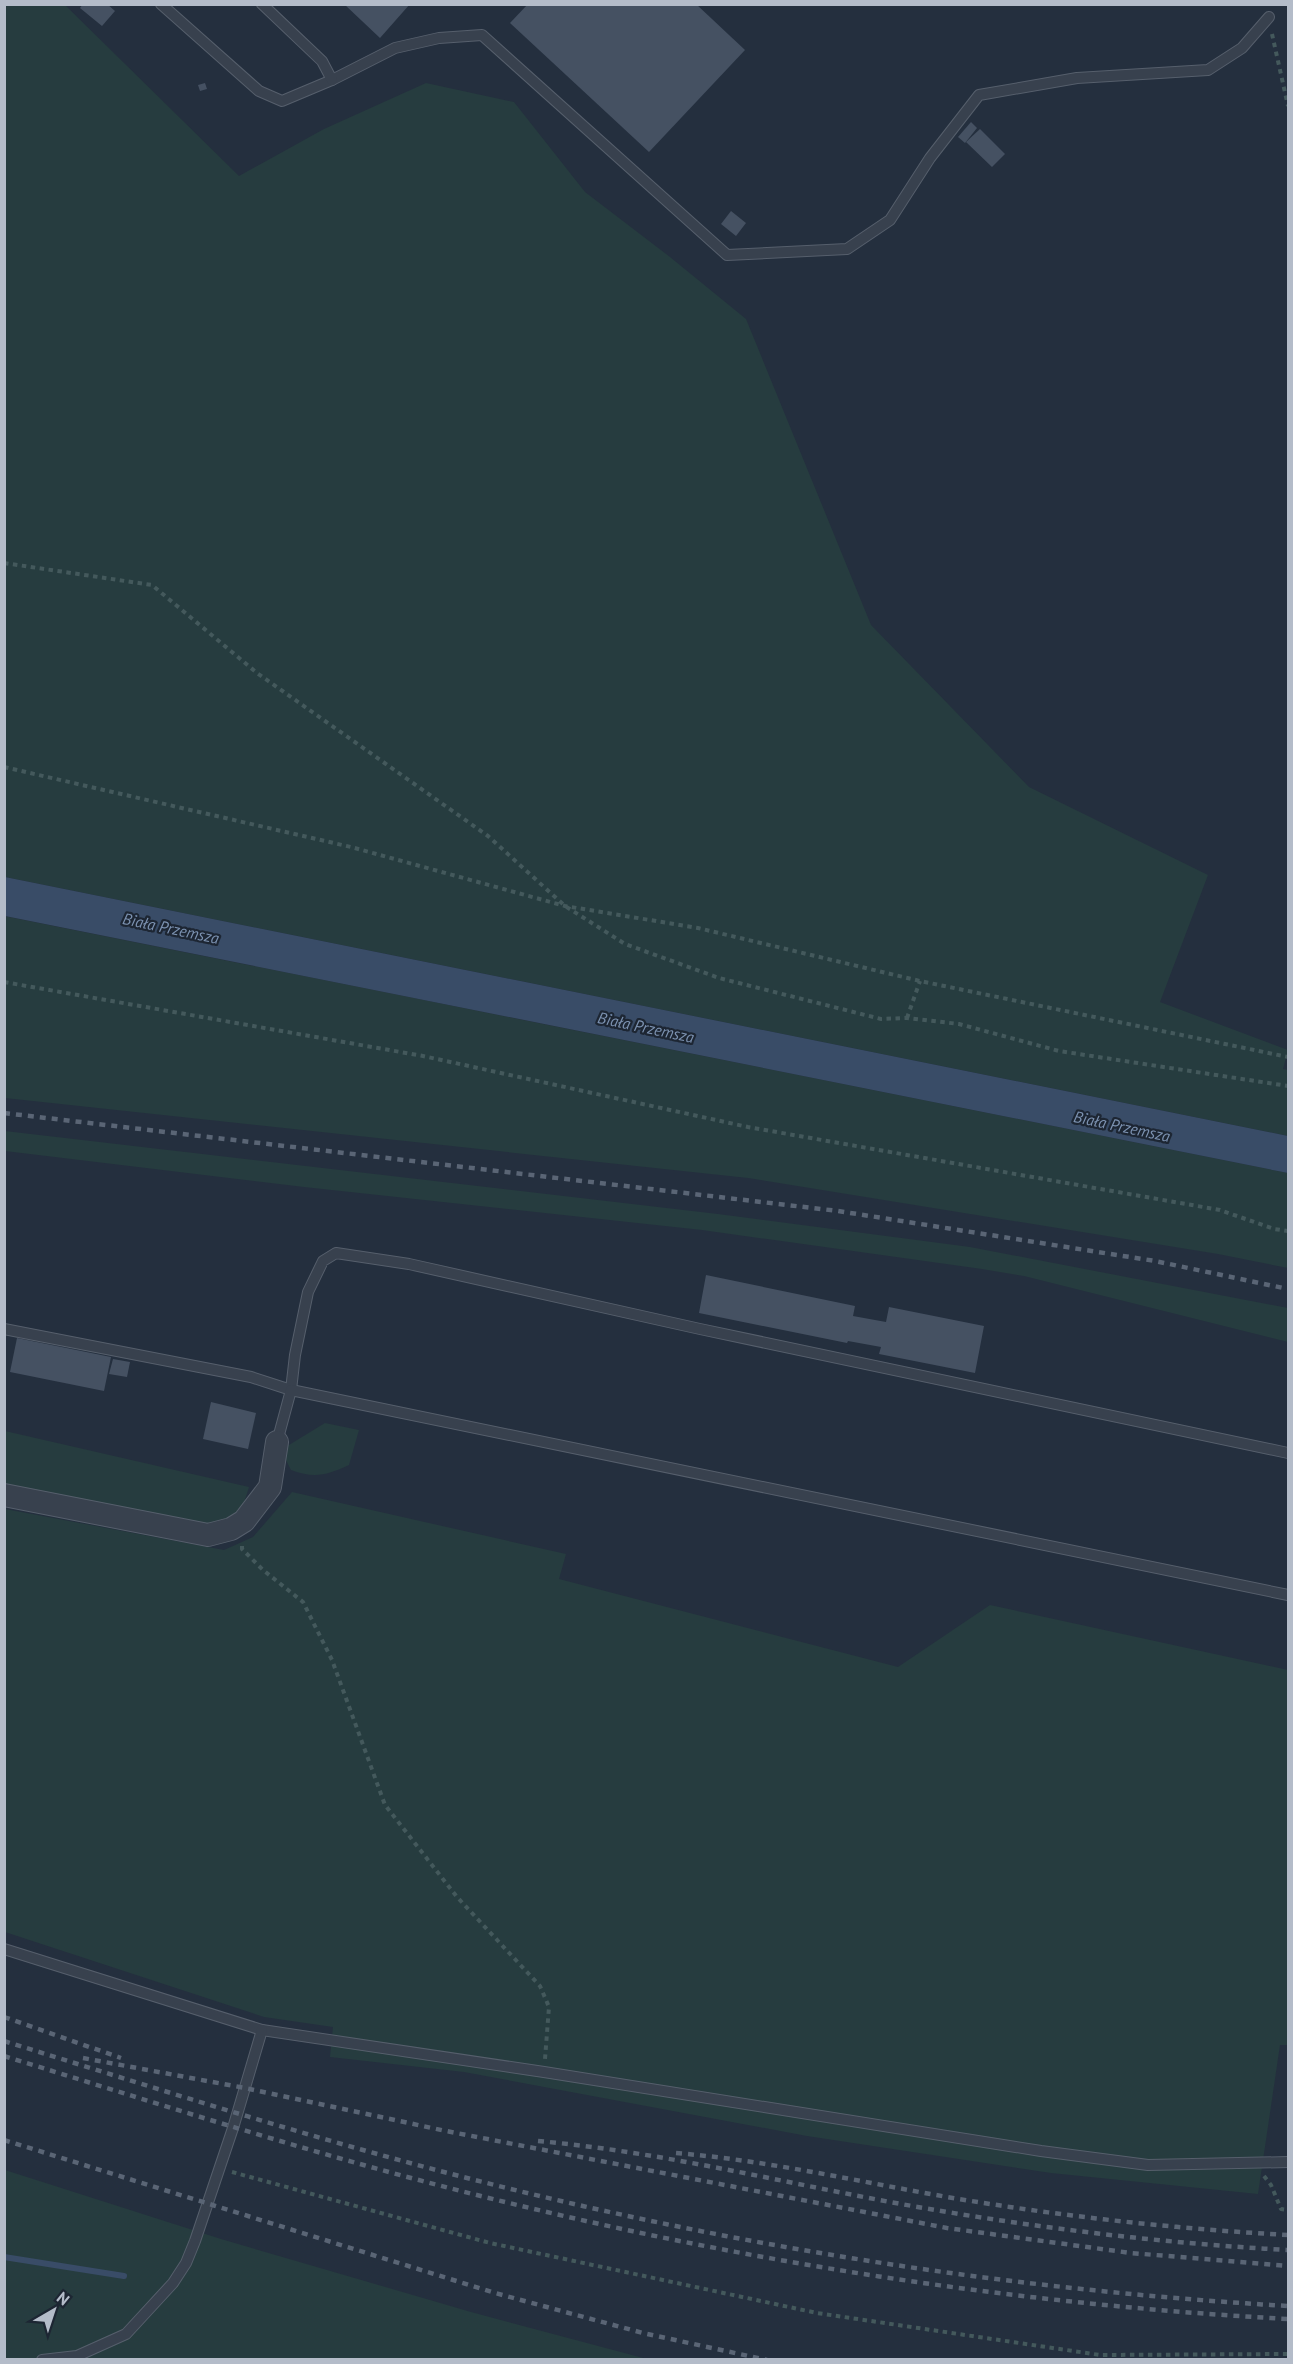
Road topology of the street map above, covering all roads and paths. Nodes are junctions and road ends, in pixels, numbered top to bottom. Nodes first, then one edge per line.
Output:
1 (161, 4) edge
2 (262, 4) edge
3 (1269, 17) joint
4 (332, 80) junction
5 (1288, 106) edge
6 (4, 563) edge
7 (4, 767) edge
8 (565, 906) junction
9 (920, 981) junction
10 (4, 982) edge
11 (907, 1018) junction
12 (1288, 1057) edge
13 (1288, 1086) edge
14 (1288, 1231) edge
15 (4, 1329) edge
16 (291, 1390) junction
17 (277, 1442) joint
18 (1288, 1454) edge
19 (4, 1495) edge
20 (244, 1521) junction
21 (1288, 1595) edge
22 (4, 1949) edge
23 (262, 2030) junction
24 (544, 2072) junction
25 (1252, 2162) junction
26 (1288, 2162) edge
27 (219, 2168) junction
28 (1288, 2210) edge
29 (1288, 2354) edge
30 (42, 2360) edge

1 - 4 lane
2 - 4 lane
3 - 4 lane
3 - 5 path
6 - 8 path
7 - 8 path
8 - 9 path
8 - 11 path
9 - 11 path
9 - 12 path
10 - 14 path
11 - 13 path
15 - 16 lane
16 - 17 lane
16 - 18 lane
16 - 21 lane
17 - 20 street
19 - 20 street
20 - 24 path
22 - 23 lane
23 - 24 lane
23 - 27 lane
24 - 25 lane
25 - 26 lane
25 - 28 path
27 - 29 path
27 - 30 lane

